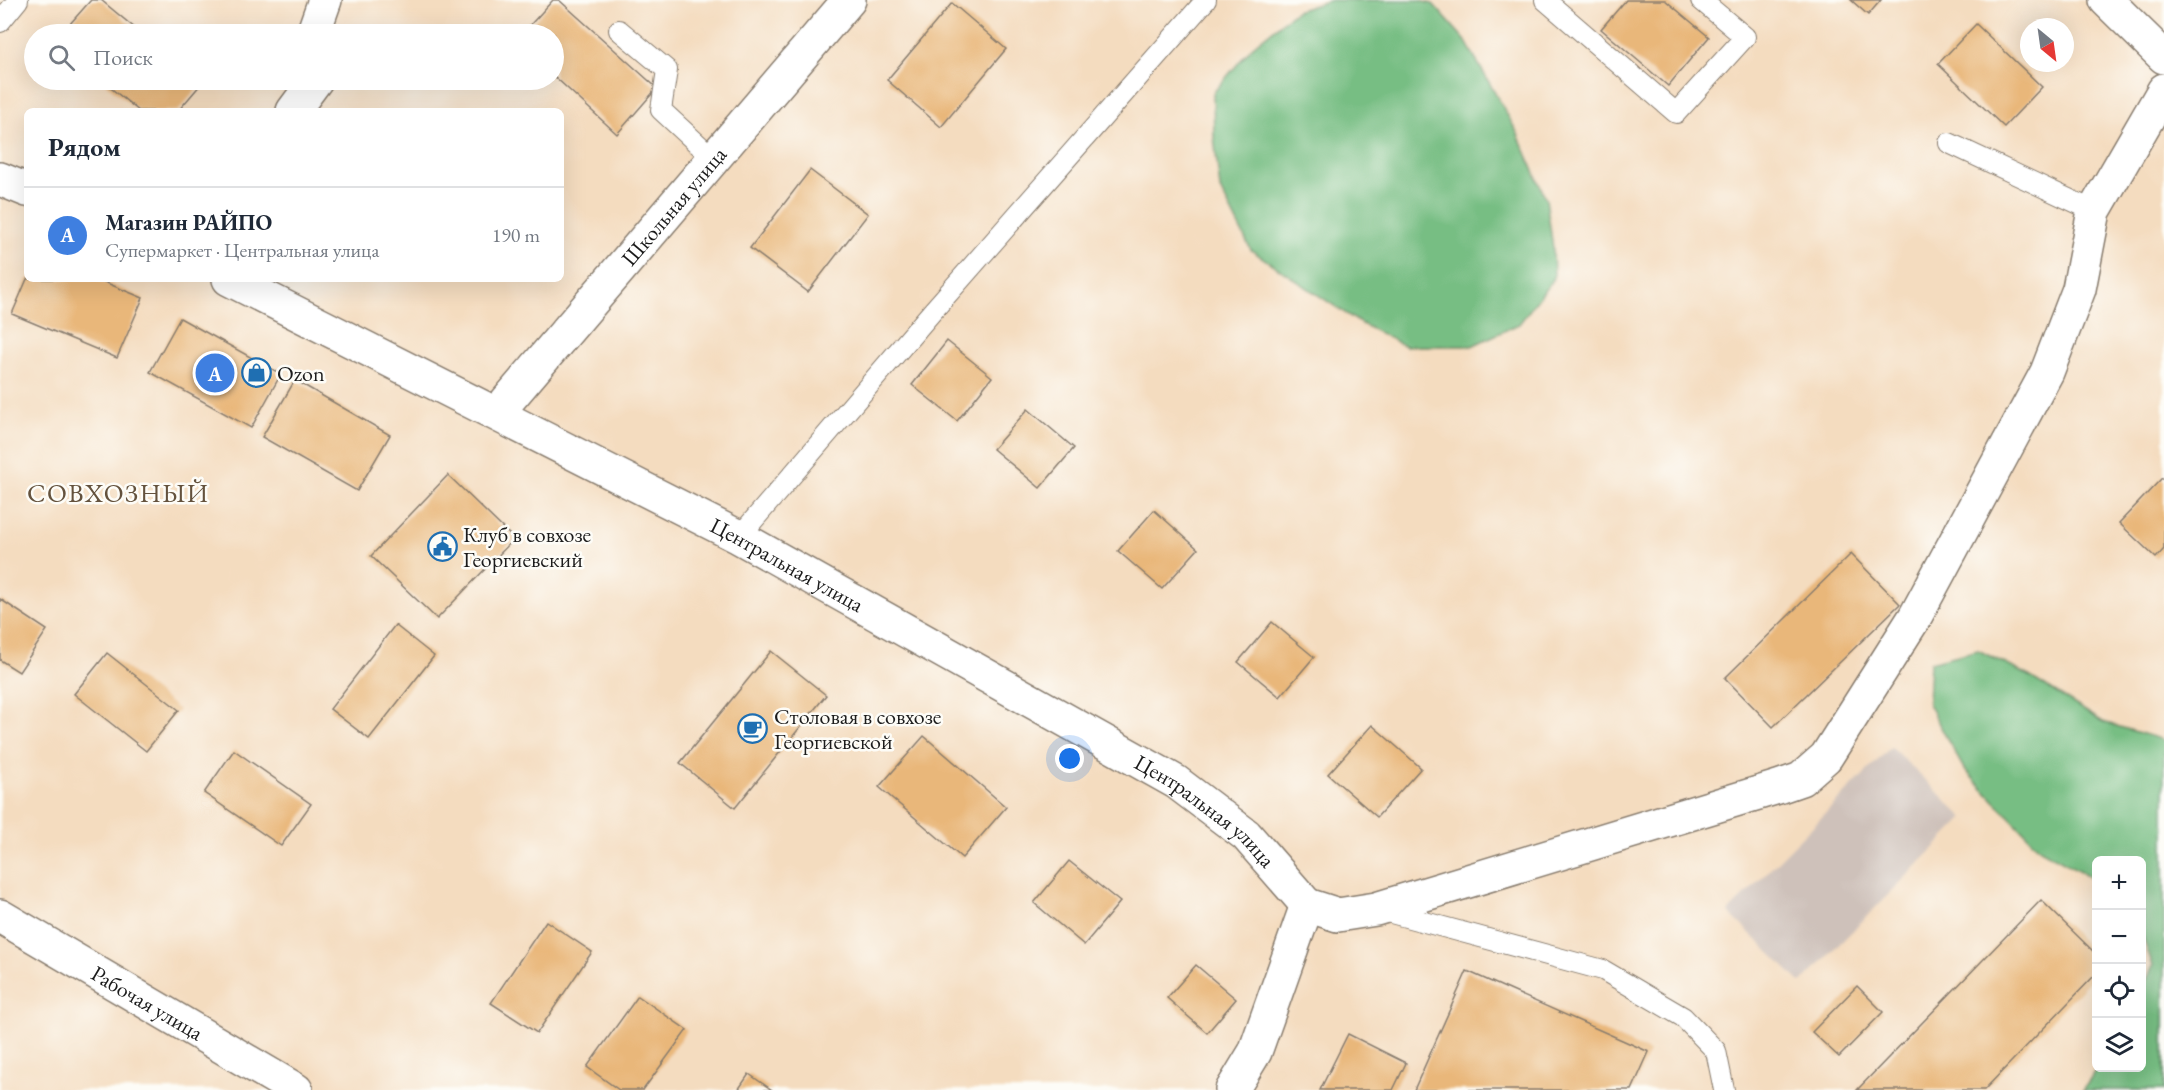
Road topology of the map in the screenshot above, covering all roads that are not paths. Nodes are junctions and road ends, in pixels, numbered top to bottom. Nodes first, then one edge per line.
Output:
1 (18, 0) edge
2 (325, 0) edge
3 (849, 0) edge
4 (1206, 0) edge
5 (1545, 0) edge
6 (1701, 0) edge
7 (2106, 0) edge
8 (0, 22) edge
9 (317, 24) edge
10 (619, 30) dead end
11 (2164, 57) edge
12 (308, 90) edge
13 (2164, 90) edge
14 (295, 108) edge
15 (1949, 143) dead end
16 (714, 159) junction
17 (0, 179) edge
18 (24, 189) edge
19 (2094, 211) junction
20 (235, 282) edge
21 (497, 413) junction
22 (739, 537) junction
23 (1308, 905) junction
24 (1376, 909) junction
25 (0, 916) edge
26 (283, 1087) edge
27 (1232, 1090) edge
28 (1724, 1090) edge

1 - 8 lane
2 - 9 street
3 - 16 street, Школьная улица
4 - 22 lane
5 - 6 lane
7 - 11 street
10 - 16 lane
12 - 14 street
13 - 19 street
15 - 19 lane
16 - 21 street, Школьная улица
17 - 18 street
19 - 24 street
20 - 21 street, Центральная улица
21 - 22 street, Центральная улица
22 - 23 street, Центральная улица
23 - 24 street
23 - 27 street
24 - 28 lane
25 - 26 street, Рабочая улица

